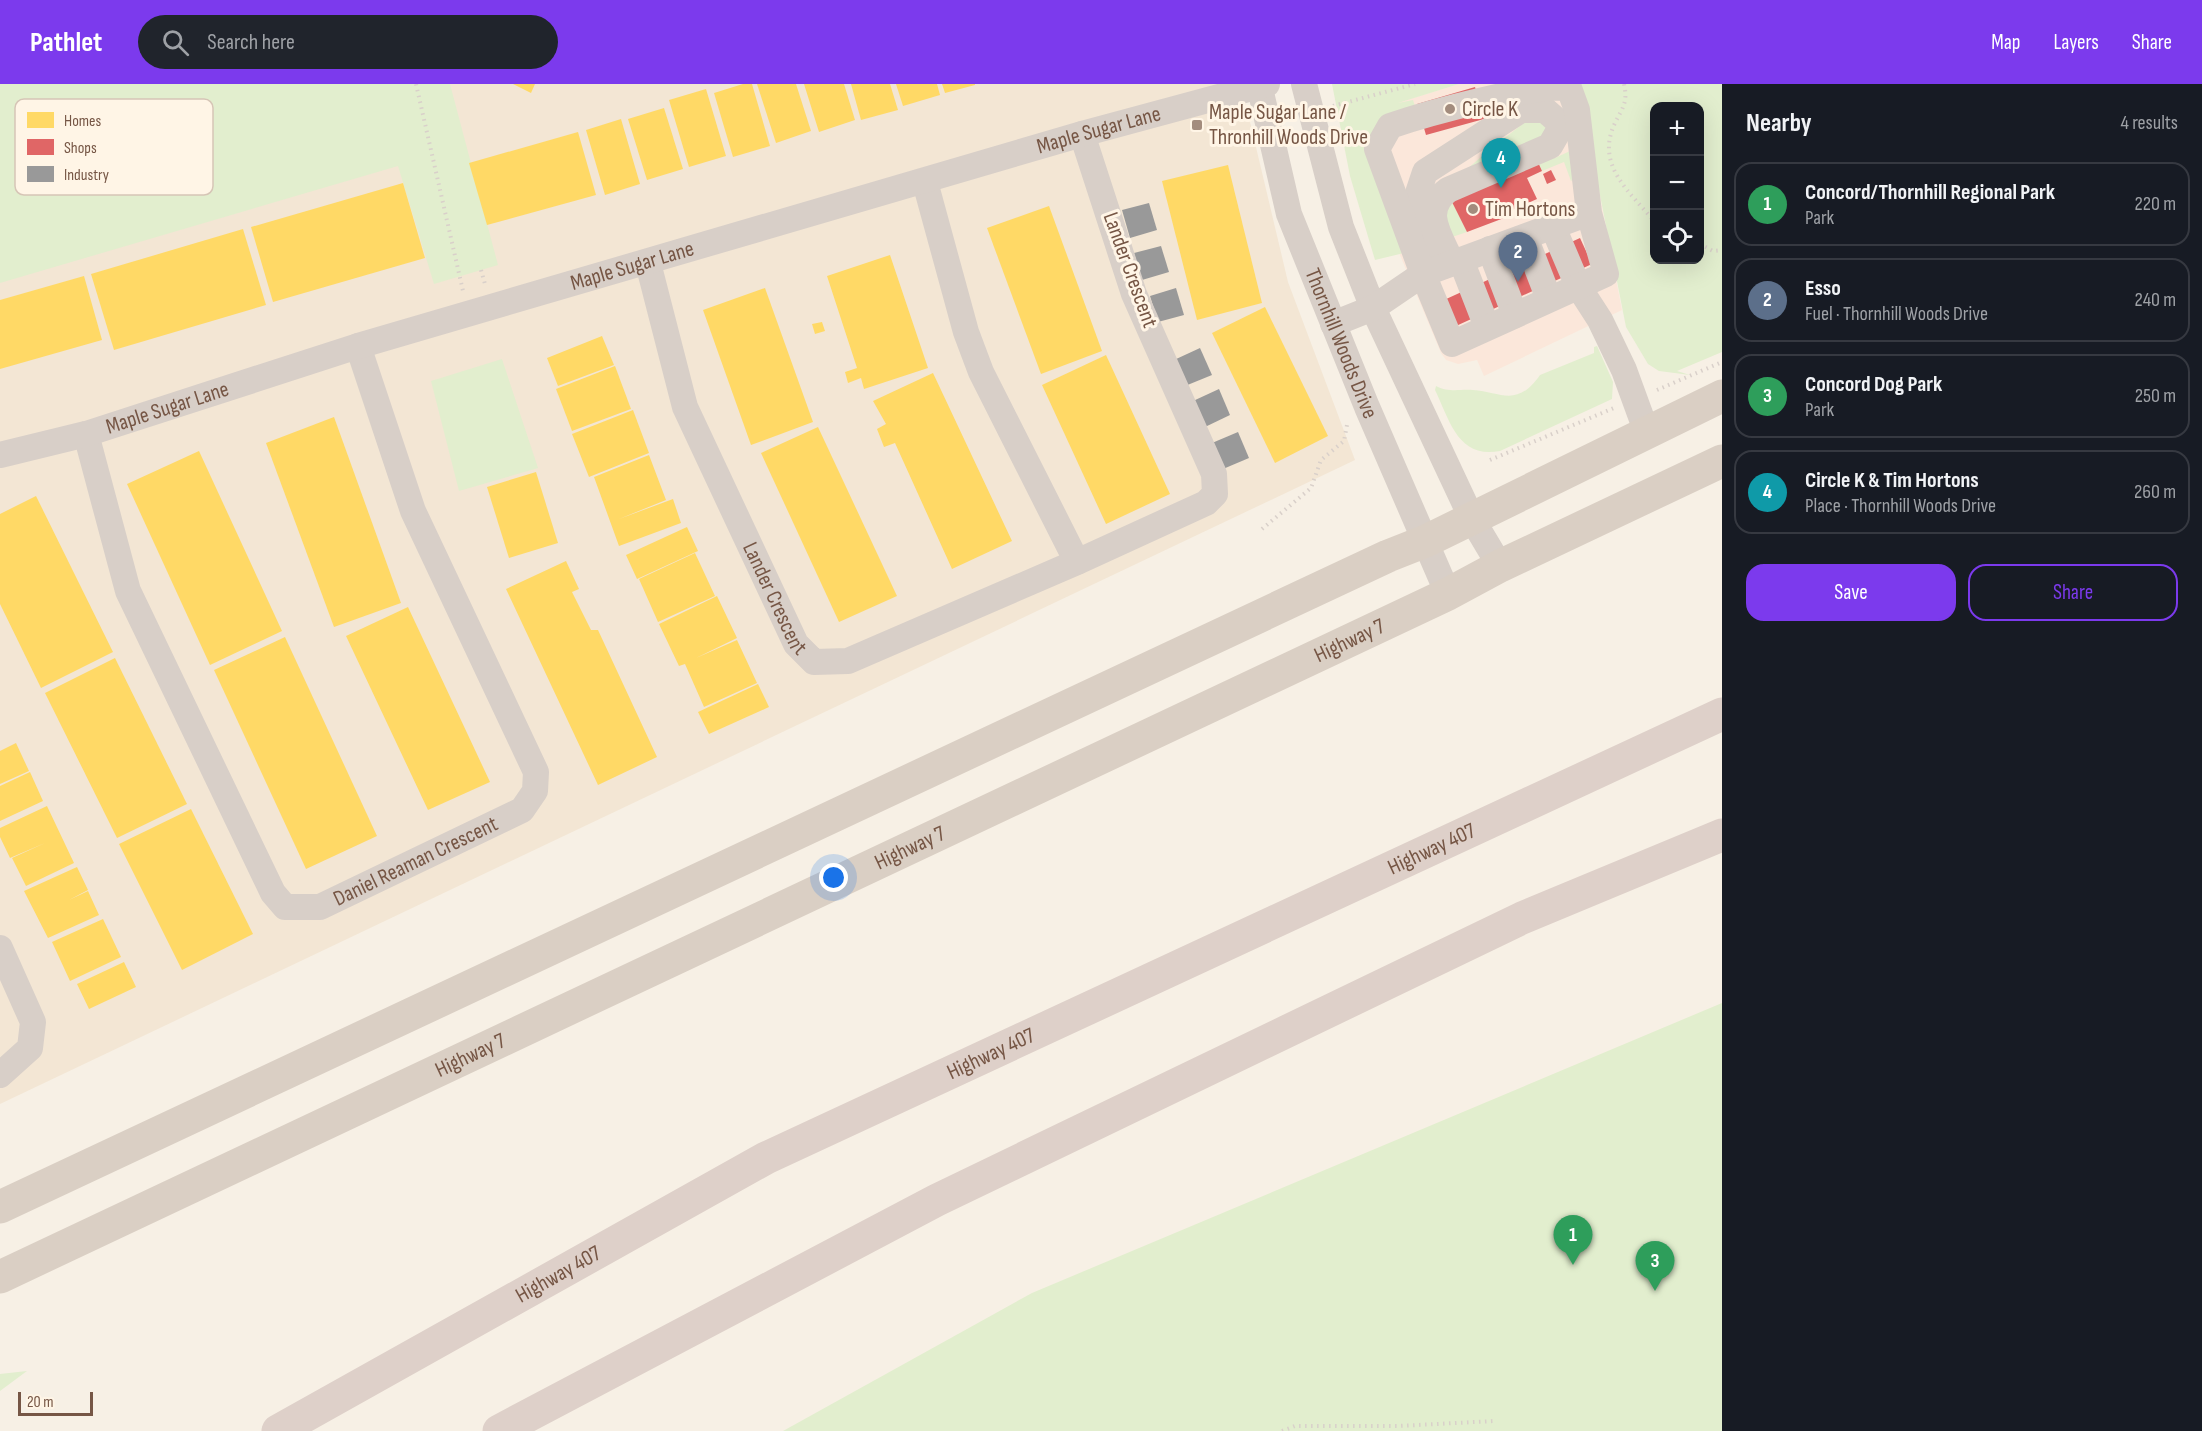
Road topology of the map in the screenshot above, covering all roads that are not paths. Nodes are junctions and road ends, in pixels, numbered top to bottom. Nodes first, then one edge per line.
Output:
1 (1304, 84) edge
2 (1262, 85) edge
3 (1082, 135) junction
4 (926, 182) junction
5 (1589, 213) junction
6 (1553, 227) junction
7 (1525, 237) junction
8 (1490, 249) junction
9 (648, 263) junction
10 (1444, 266) junction
11 (1578, 286) junction
12 (1549, 299) junction
13 (1373, 308) junction
14 (1515, 315) junction
15 (1333, 324) junction
16 (1487, 327) junction
17 (358, 346) junction
18 (1722, 396) edge
19 (1647, 433) junction
20 (86, 434) junction
21 (0, 455) edge
22 (1722, 461) edge
23 (1472, 519) junction
24 (1426, 541) junction
25 (1077, 562) junction
26 (1500, 566) junction
27 (1448, 594) junction
28 (1722, 714) edge
29 (1722, 835) edge
30 (0, 948) edge
31 (0, 1074) edge
32 (0, 1207) edge
33 (0, 1277) edge
34 (278, 1431) edge
35 (499, 1431) edge

1 - 13 street, Thornhill Woods Drive
2 - 3 street, Maple Sugar Lane
2 - 15 street, Thornhill Woods Drive
3 - 4 street, Maple Sugar Lane
3 - 25 street, Lander Crescent
4 - 9 street, Maple Sugar Lane
4 - 25 street
5 - 6 street
5 - 10 street
5 - 11 street
6 - 7 street
6 - 11 street
7 - 8 street
7 - 12 street
8 - 10 street
8 - 14 street
9 - 17 street, Maple Sugar Lane
9 - 25 street, Lander Crescent
10 - 10 street
10 - 13 street
10 - 16 street
10 - 16 street
11 - 12 street
11 - 19 street
12 - 14 street
13 - 15 street
13 - 23 street, Thornhill Woods Drive
14 - 16 street
15 - 24 street, Thornhill Woods Drive
17 - 20 street, Maple Sugar Lane
17 - 20 street, Daniel Reaman Crescent
18 - 19 main road
19 - 23 main road
20 - 21 street, Maple Sugar Lane
22 - 26 main road, Highway 7
23 - 24 main road
23 - 26 street, Thornhill Woods Drive
24 - 27 street, Thornhill Woods Drive
24 - 32 main road
26 - 27 main road, Highway 7
27 - 33 main road, Highway 7
28 - 34 highway, Highway 407
29 - 35 highway
30 - 31 street

